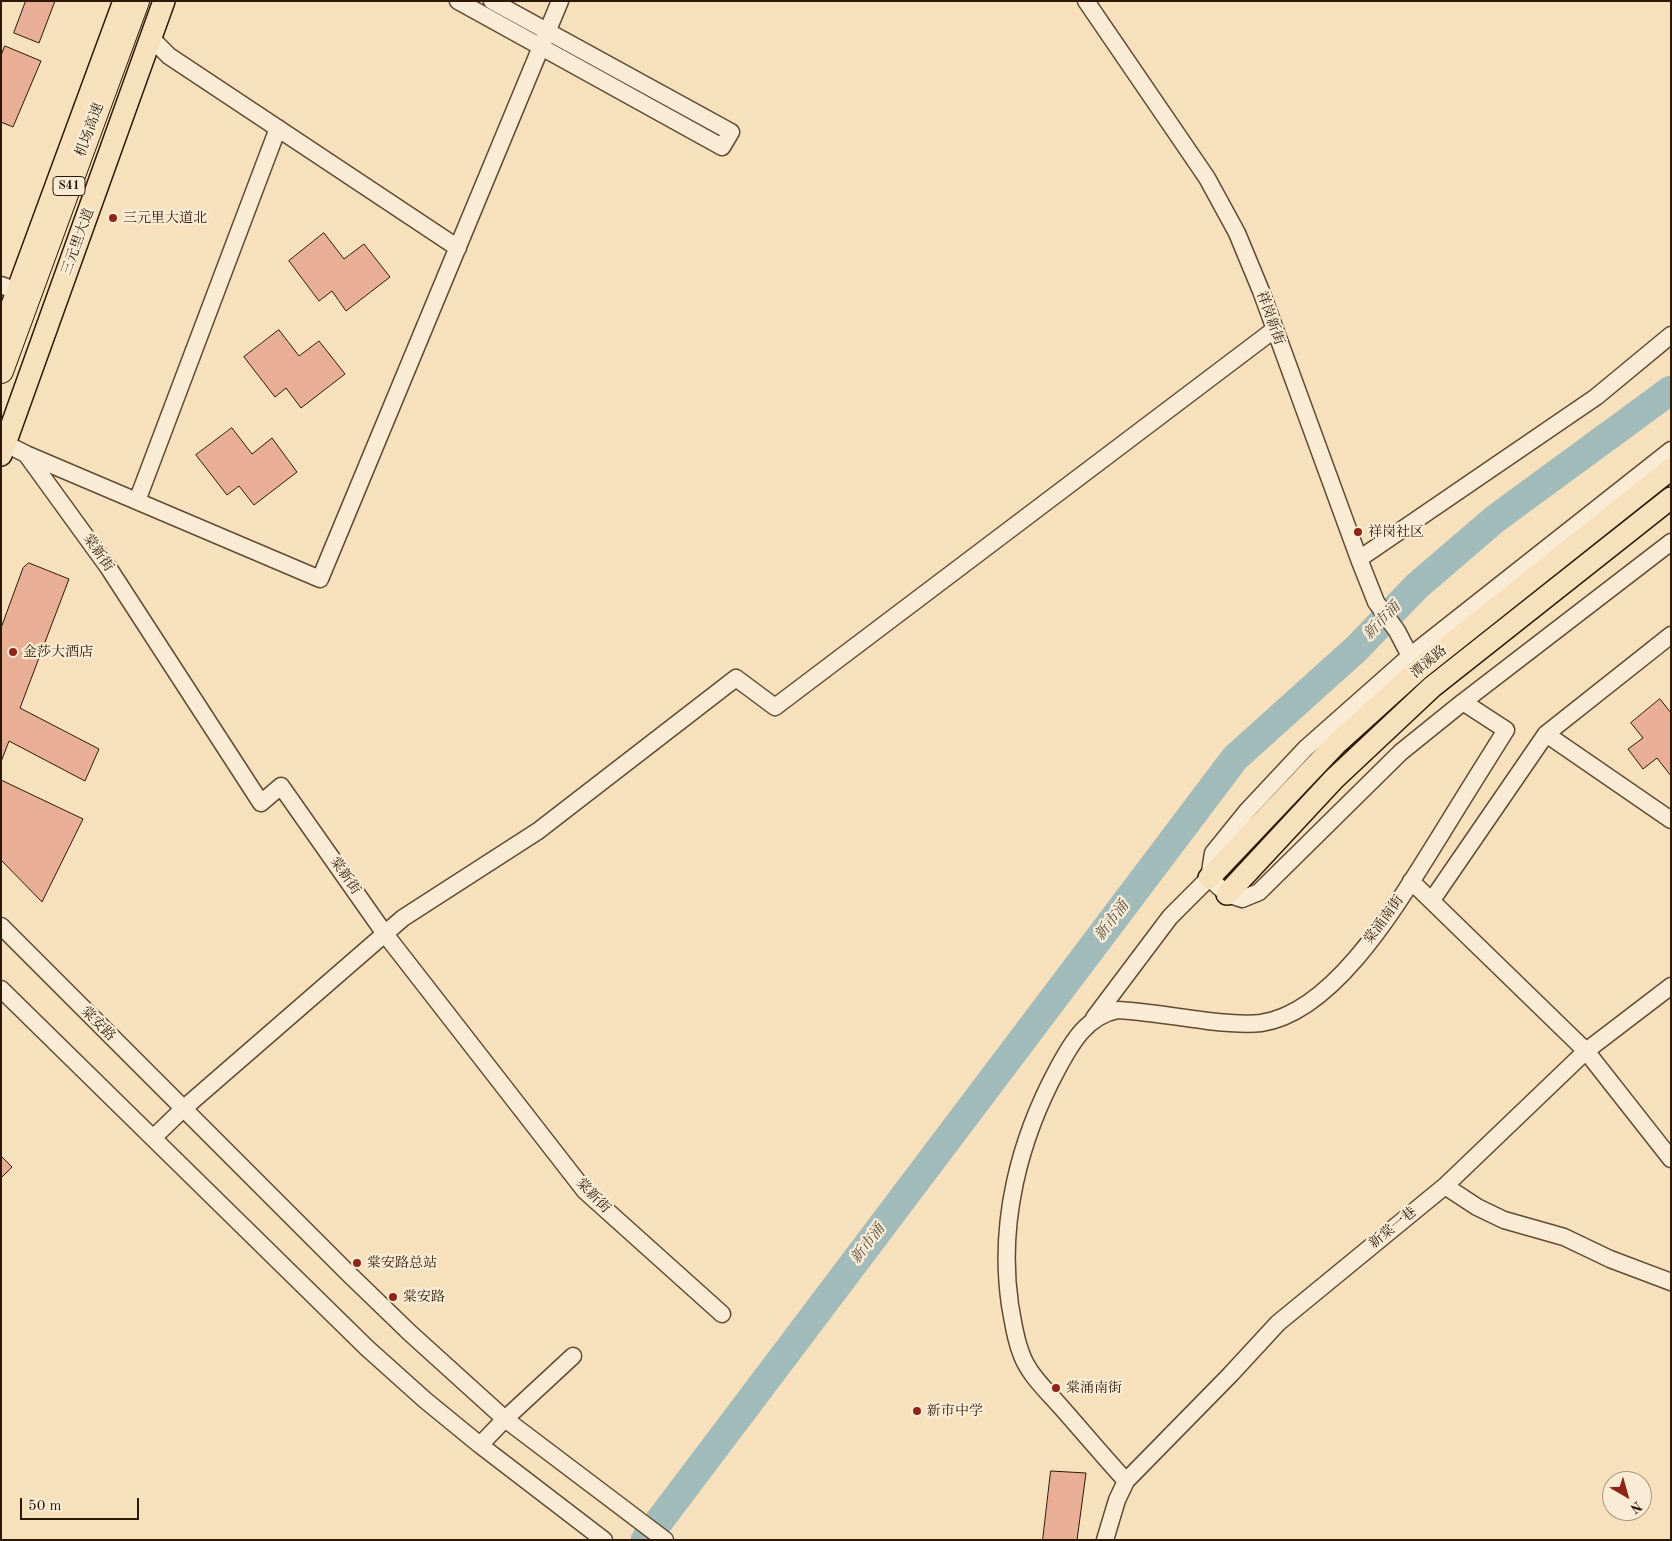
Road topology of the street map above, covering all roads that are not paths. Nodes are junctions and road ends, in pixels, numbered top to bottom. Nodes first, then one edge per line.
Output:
1 (124, 1) edge
2 (137, 1) edge
3 (164, 1) edge
4 (458, 1) edge
5 (492, 1) edge
6 (560, 1) edge
7 (1086, 1) edge
8 (548, 32) junction
9 (151, 38) junction
10 (541, 47) junction
11 (278, 128) junction
12 (458, 248) junction
13 (9, 288) edge
14 (1274, 329) junction
15 (1, 335) edge
16 (1671, 335) edge
17 (1, 371) edge
18 (4, 449) edge
19 (1671, 450) edge
20 (26, 454) junction
21 (1671, 469) edge
22 (1671, 498) edge
23 (136, 501) junction
24 (1671, 542) edge
25 (1359, 559) junction
26 (1671, 635) edge
27 (1410, 656) junction
28 (1463, 702) junction
29 (1546, 734) junction
30 (1671, 820) edge
31 (1209, 878) junction
32 (1411, 881) junction
33 (1227, 894) junction
34 (1432, 900) junction
35 (1, 926) edge
36 (385, 934) junction
37 (1671, 986) edge
38 (1, 989) edge
39 (1093, 1020) junction
40 (1586, 1051) junction
41 (183, 1109) junction
42 (153, 1138) junction
43 (1671, 1159) edge
44 (1445, 1186) junction
45 (1671, 1282) edge
46 (722, 1314) dead end
47 (573, 1356) dead end
48 (505, 1418) junction
49 (480, 1446) junction
50 (1126, 1481) junction
51 (604, 1540) edge
52 (665, 1540) edge
53 (1105, 1540) edge

1 - 13 main road
2 - 17 highway, 机场高速 / S41
3 - 9 main road, 三元里大道
4 - 10 street
5 - 8 street
6 - 8 street
7 - 14 street, 祥岗新街
8 - 10 street
8 - 10 street
9 - 11 street
9 - 18 main road, 三元里大道
10 - 12 street
11 - 12 street
11 - 23 street
12 - 23 street
13 - 15 main road
14 - 25 street, 祥岗新街
14 - 36 street
16 - 25 street
18 - 20 street, 棠新街
19 - 27 street
20 - 23 street
20 - 36 street, 棠新街
21 - 31 main road, 潭溪路
22 - 33 main road, 潭溪路
24 - 28 street
25 - 27 street, 祥岗新街
26 - 29 street
27 - 31 street
28 - 32 street, 棠涌南街
28 - 33 street
29 - 30 street
29 - 34 street
31 - 33 street
31 - 39 street
32 - 34 street
32 - 39 street, 棠涌南街
34 - 40 street
35 - 41 street, 棠安路
36 - 41 street
36 - 46 street, 棠新街
37 - 40 street, 新棠一巷
38 - 42 street
39 - 50 street, 棠涌南街
40 - 43 street
40 - 44 street, 新棠一巷
41 - 42 street
41 - 48 street, 棠安路
42 - 49 street
44 - 45 street
44 - 50 street, 新棠一巷
47 - 48 street
48 - 49 street
48 - 52 street, 棠安路
49 - 51 street
50 - 53 street

